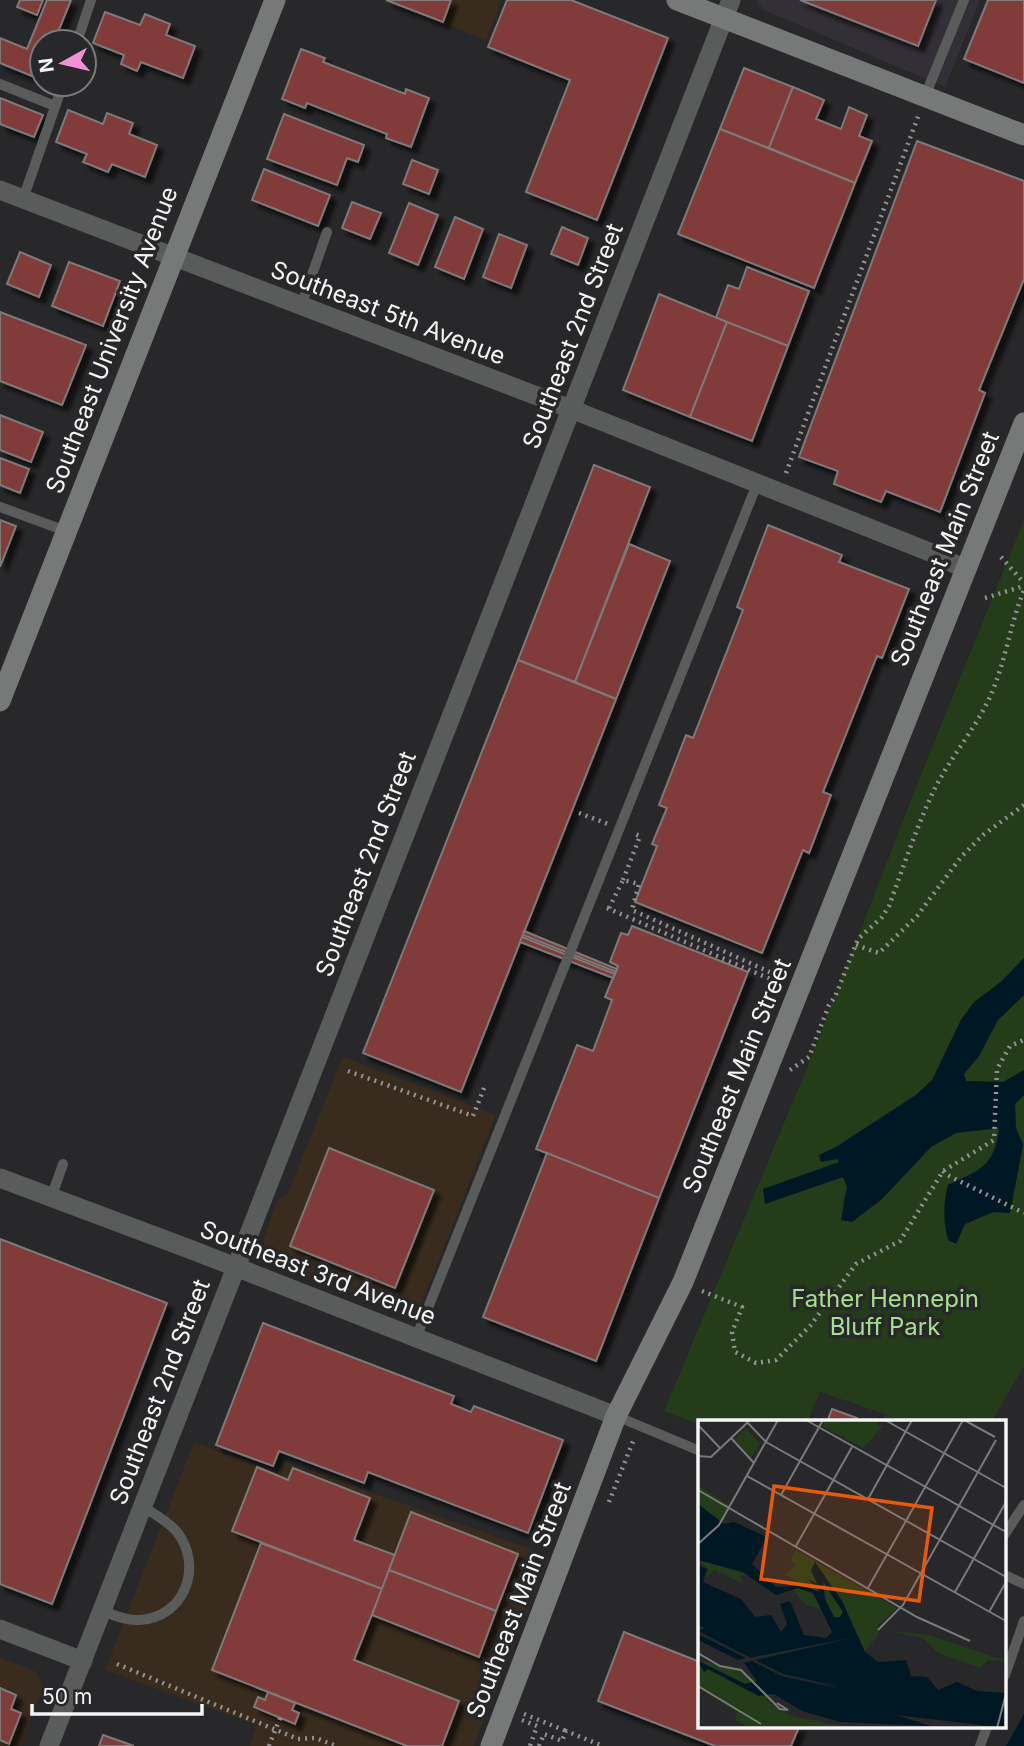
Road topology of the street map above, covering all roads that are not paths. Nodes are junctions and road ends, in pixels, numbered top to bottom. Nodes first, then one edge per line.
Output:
1 (91, 0) edge
2 (677, 0) edge
3 (964, 0) edge
4 (271, 1) edge
5 (727, 9) edge
6 (82, 28) edge
7 (0, 84) edge
8 (925, 96) junction
9 (58, 98) edge
10 (55, 106) junction
11 (1024, 135) edge
12 (0, 190) edge
13 (23, 199) junction
14 (327, 232) dead end
15 (173, 257) junction
16 (302, 306) junction
17 (570, 409) junction
18 (1024, 423) edge
19 (757, 484) junction
20 (0, 507) edge
21 (66, 531) junction
22 (965, 569) junction
23 (0, 701) edge
24 (64, 1164) dead end
25 (0, 1178) edge
26 (51, 1198) junction
27 (235, 1267) junction
28 (416, 1338) junction
29 (616, 1416) junction
30 (698, 1450) edge
31 (1024, 1505) edge
32 (142, 1506) junction
33 (1006, 1532) edge
34 (1006, 1575) edge
35 (1024, 1584) edge
36 (102, 1611) junction
37 (1024, 1621) edge
38 (0, 1629) edge
39 (83, 1661) junction
40 (1006, 1672) edge
41 (986, 1728) edge
42 (49, 1746) edge
43 (491, 1746) edge
44 (980, 1746) edge

1 - 6 lane
2 - 5 street
3 - 8 lane
4 - 15 street, Southeast University Avenue
5 - 8 street
5 - 17 street, Southeast 2nd Street
7 - 10 lane
8 - 11 street
9 - 10 lane
10 - 13 lane
12 - 13 street, Southeast 5th Avenue
13 - 15 street, Southeast 5th Avenue
14 - 16 lane
15 - 16 street, Southeast 5th Avenue
15 - 21 street, Southeast University Avenue
16 - 17 street, Southeast 5th Avenue
17 - 19 street, Southeast 5th Avenue
17 - 27 street, Southeast 2nd Street
18 - 22 street, Southeast Main Street
19 - 22 street, Southeast 5th Avenue
19 - 28 lane
20 - 21 lane
21 - 23 street, Southeast University Avenue
22 - 29 street, Southeast Main Street
24 - 26 lane
25 - 26 street, Southeast 3rd Avenue
26 - 27 street, Southeast 3rd Avenue
27 - 28 street, Southeast 3rd Avenue
27 - 32 street, Southeast 2nd Street
28 - 29 street, Southeast 3rd Avenue
29 - 30 lane
29 - 43 street, Southeast Main Street
31 - 33 lane
32 - 36 street, Southeast 2nd Street
32 - 36 lane
34 - 35 lane
36 - 39 street, Southeast 2nd Street
37 - 40 lane
38 - 39 street
39 - 42 street, Southeast 2nd Street
41 - 44 lane

